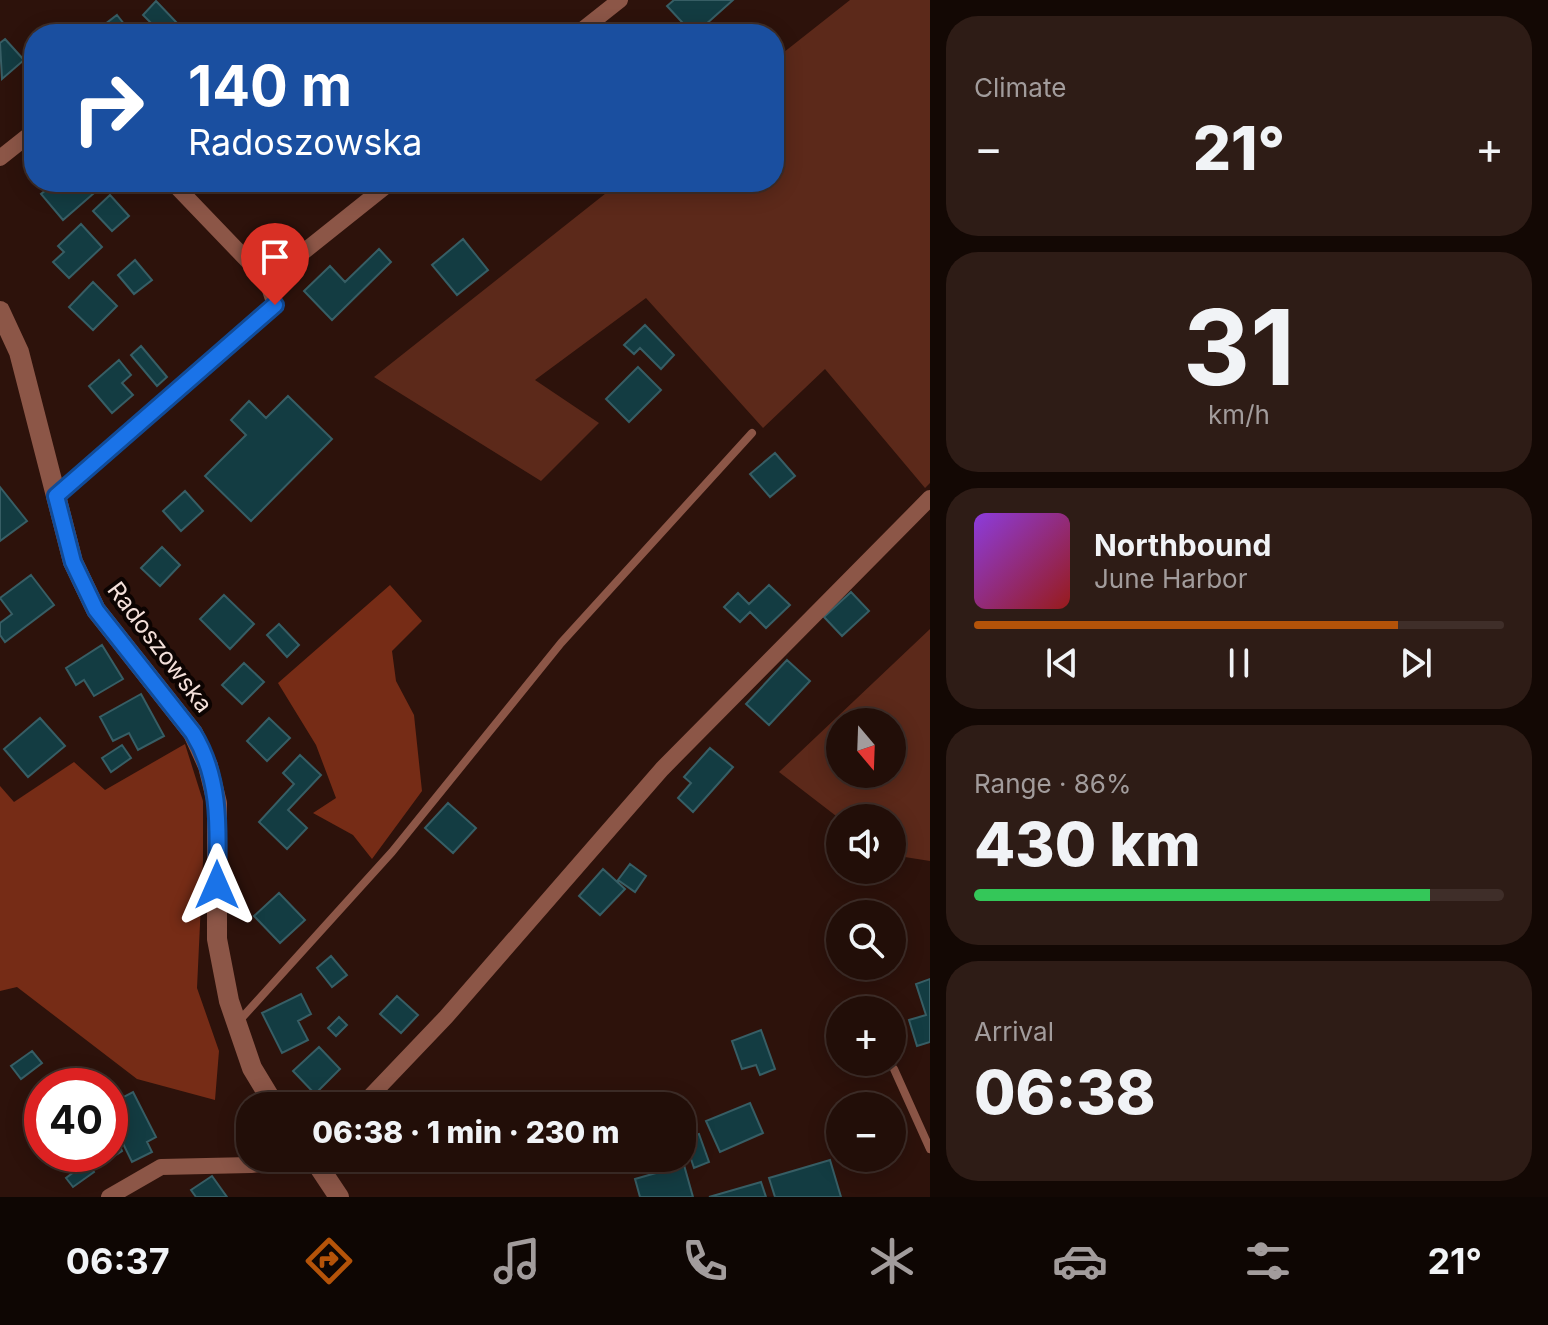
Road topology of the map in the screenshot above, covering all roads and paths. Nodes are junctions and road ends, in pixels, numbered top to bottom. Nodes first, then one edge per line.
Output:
1 (620, 0) edge
2 (590, 24) edge
3 (24, 139) edge
4 (0, 158) edge
5 (182, 192) edge
6 (378, 192) edge
7 (267, 281) junction
8 (0, 311) edge
9 (752, 433) dead end
10 (56, 496) junction
11 (930, 498) edge
12 (235, 1024) junction
13 (897, 1076) edge
14 (267, 1092) edge
15 (374, 1092) edge
16 (930, 1149) edge
17 (236, 1165) edge
18 (319, 1172) edge
19 (333, 1195) edge
20 (109, 1197) edge

1 - 2 street
3 - 4 street
5 - 7 street
6 - 7 street
7 - 10 street
8 - 10 street, Radoszowska
9 - 12 lane
10 - 12 street, Radoszowska
11 - 15 street
12 - 14 street, Radoszowska
13 - 16 lane
17 - 20 street
18 - 19 street

